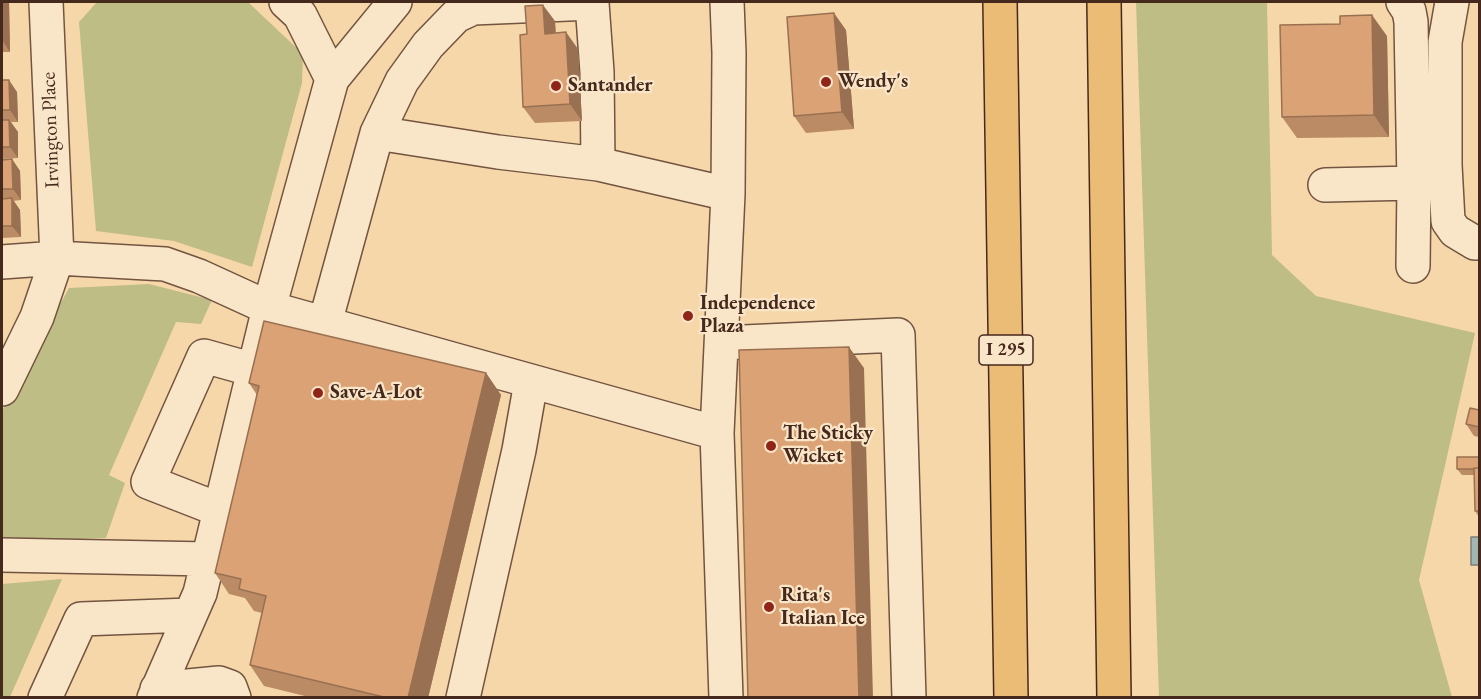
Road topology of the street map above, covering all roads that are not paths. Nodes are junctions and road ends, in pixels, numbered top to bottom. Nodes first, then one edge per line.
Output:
1 (46, 2) edge
2 (286, 2) edge
3 (395, 2) edge
4 (727, 2) edge
5 (1000, 2) edge
6 (1104, 2) edge
7 (1403, 2) edge
8 (1452, 2) edge
9 (332, 79) junction
10 (377, 133) junction
11 (598, 164) junction
12 (1414, 183) junction
13 (1325, 185) dead end
14 (728, 194) junction
15 (1479, 242) edge
16 (57, 258) junction
17 (2, 262) edge
18 (1413, 266) dead end
19 (269, 308) junction
20 (325, 323) junction
21 (722, 343) junction
22 (254, 370) junction
23 (531, 381) junction
24 (2, 389) edge
25 (717, 433) junction
26 (220, 510) junction
27 (2, 555) edge
28 (208, 559) junction
29 (190, 615) junction
30 (155, 693) edge
31 (45, 698) edge
32 (234, 698) edge
33 (464, 698) edge
34 (726, 698) edge
35 (909, 698) edge
36 (1011, 698) edge
37 (1114, 698) edge

1 - 16 street, Irvington Place
2 - 9 street
3 - 9 street
4 - 14 street
5 - 36 highway, I 295
6 - 37 highway
7 - 12 street
8 - 15 street
9 - 19 street
10 - 11 street
10 - 11 street
10 - 20 street
11 - 14 street
12 - 13 street
12 - 18 street
14 - 21 street
16 - 17 street
16 - 19 street
16 - 24 street
19 - 20 street
19 - 22 street
20 - 23 street
21 - 25 street
21 - 35 street
22 - 26 street
22 - 26 street
23 - 25 street
23 - 33 street
25 - 34 street
26 - 28 street
27 - 28 street
28 - 29 street
29 - 30 street
29 - 31 street
30 - 32 street

